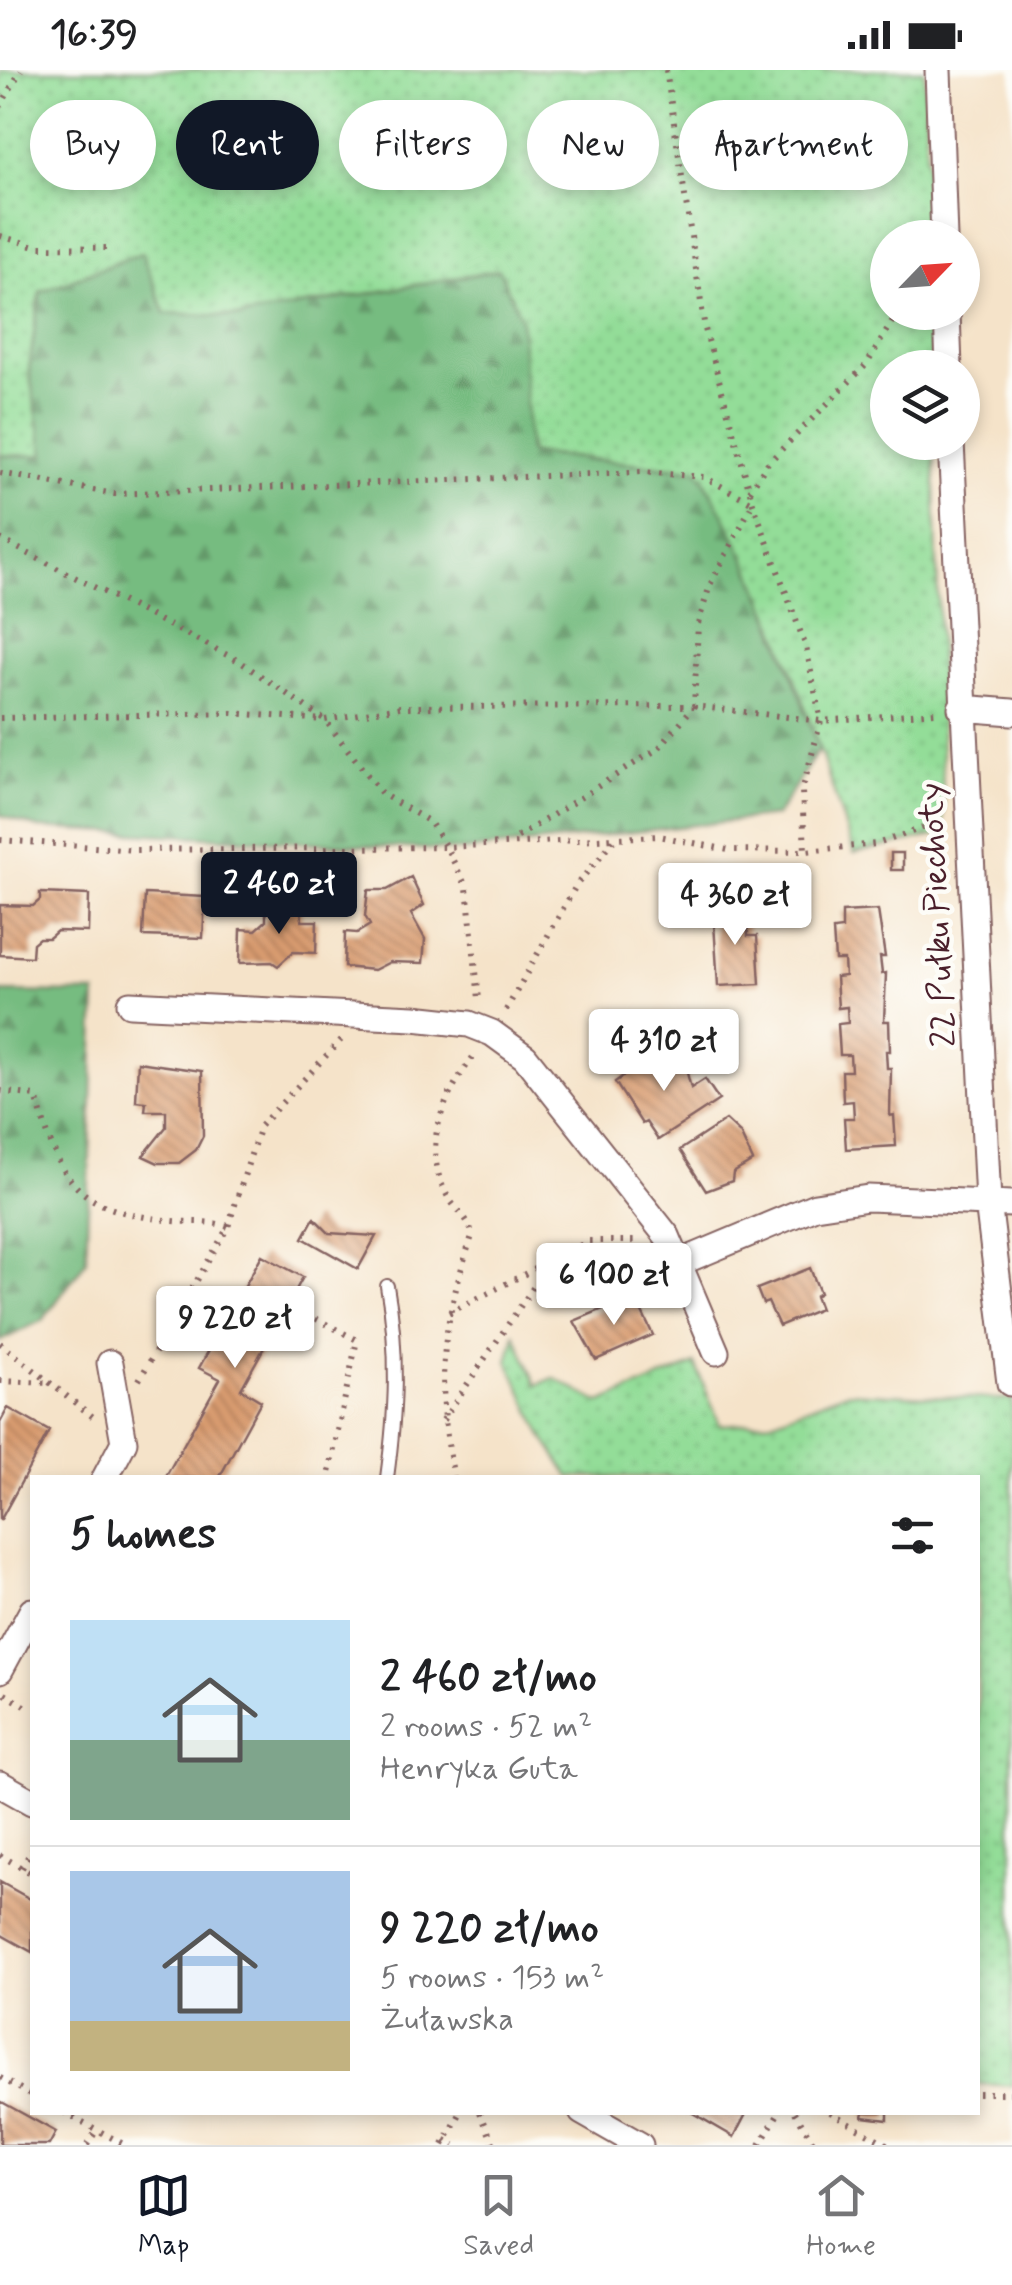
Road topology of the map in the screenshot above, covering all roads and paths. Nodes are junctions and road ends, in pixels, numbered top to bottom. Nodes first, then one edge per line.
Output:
1 (21, 70) edge
2 (666, 70) edge
3 (938, 70) edge
4 (0, 107) edge
5 (943, 220) edge
6 (0, 236) edge
7 (112, 248) dead end
8 (888, 330) edge
9 (953, 460) edge
10 (0, 473) edge
11 (750, 492) junction
12 (753, 503) junction
13 (0, 539) edge
14 (694, 706) junction
15 (961, 708) junction
16 (1012, 712) edge
17 (0, 718) edge
18 (324, 720) junction
19 (822, 721) junction
20 (944, 820) dead end
21 (658, 836) dead end
22 (616, 838) dead end
23 (0, 840) edge
24 (513, 840) junction
25 (446, 847) junction
26 (805, 851) junction
27 (130, 1004) dead end
28 (360, 1015) junction
29 (486, 1030) junction
30 (0, 1092) edge
31 (1000, 1203) edge
32 (228, 1227) junction
33 (675, 1252) junction
34 (555, 1257) junction
35 (387, 1286) dead end
36 (288, 1304) dead end
37 (0, 1342) edge
38 (716, 1352) dead end
39 (110, 1362) dead end
40 (0, 1381) edge
41 (51, 1383) junction
42 (1010, 1383) edge
43 (117, 1401) junction
44 (443, 1421) junction
45 (124, 1442) junction
46 (107, 1475) edge
47 (329, 1475) edge
48 (386, 1475) edge
49 (453, 1475) edge
50 (30, 1614) edge
51 (0, 1670) edge
52 (0, 1691) edge
53 (30, 1709) edge
54 (0, 1784) edge
55 (30, 1801) edge
56 (30, 1853) edge
57 (0, 1856) edge
58 (22, 1868) junction
59 (30, 1873) edge
60 (0, 2078) edge
61 (980, 2093) edge
62 (1012, 2093) edge
63 (30, 2094) edge
64 (70, 2115) edge
65 (459, 2115) edge
66 (481, 2115) edge
67 (587, 2115) edge
68 (777, 2115) edge
69 (797, 2115) edge
70 (835, 2115) edge
71 (97, 2130) junction
72 (444, 2142) edge
73 (87, 2145) edge
74 (125, 2145) edge
75 (454, 2145) edge
76 (494, 2145) edge
77 (640, 2145) edge
78 (760, 2145) edge
79 (815, 2145) edge
80 (888, 2145) edge

1 - 4 path
2 - 11 path
3 - 5 street
6 - 7 path
8 - 11 path
9 - 15 street, 22 Pułku Piechoty
10 - 12 path
11 - 12 path
12 - 14 path
12 - 19 path
13 - 18 path
14 - 18 path
14 - 19 path
14 - 24 path
15 - 16 street
15 - 19 path
15 - 31 street, 22 Pułku Piechoty
17 - 18 path
18 - 25 path
19 - 26 path
20 - 26 path
21 - 26 path
22 - 24 path
23 - 25 path
24 - 25 path
25 - 29 path
27 - 28 street
28 - 29 street
28 - 32 path
29 - 33 street
30 - 32 path
31 - 33 street
31 - 42 street, 22 Pułku Piechoty
32 - 43 path
33 - 34 path
33 - 38 street
34 - 44 path
34 - 44 path
35 - 48 lane
36 - 47 path
37 - 41 path
39 - 43 street
40 - 41 path
41 - 45 path
43 - 45 street
44 - 49 path
45 - 46 street
50 - 51 street
52 - 53 path
54 - 55 street
56 - 58 path
57 - 58 path
58 - 59 path
60 - 63 path
61 - 62 path
64 - 71 path
65 - 72 path
66 - 76 path
67 - 77 street
68 - 78 path
69 - 79 path
70 - 80 path
71 - 73 path
71 - 74 path
72 - 75 path

